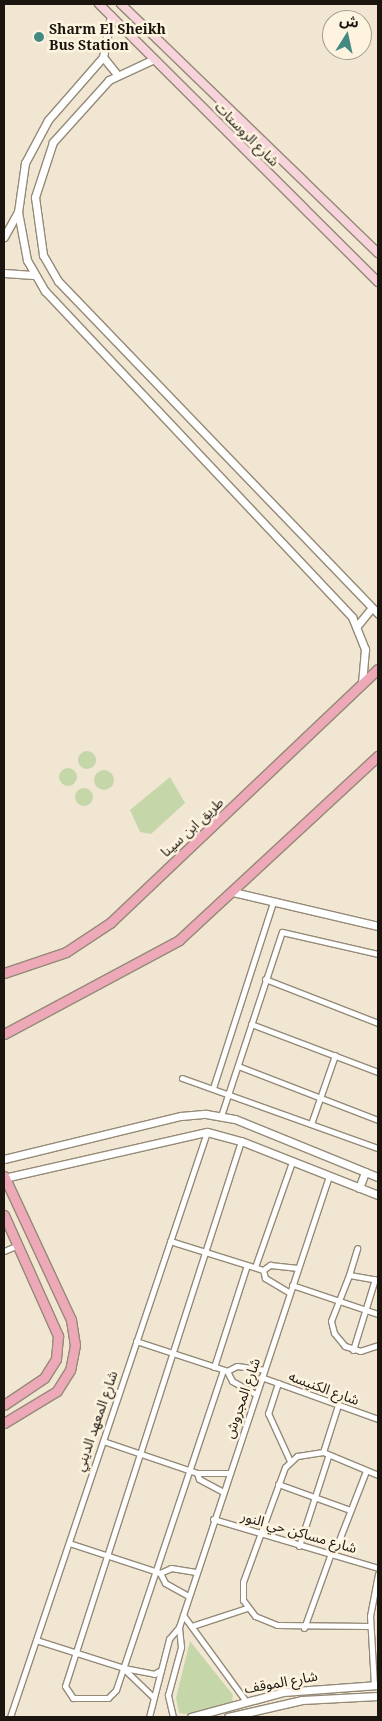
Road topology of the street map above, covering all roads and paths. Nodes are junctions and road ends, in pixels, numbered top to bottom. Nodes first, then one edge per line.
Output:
1 (99, 4) edge
2 (121, 4) edge
3 (111, 16) junction
4 (103, 57) junction
5 (154, 59) junction
6 (117, 74) junction
7 (18, 212) junction
8 (4, 237) edge
9 (378, 253) edge
10 (4, 273) edge
11 (33, 275) junction
12 (376, 279) edge
13 (371, 609) junction
14 (378, 614) edge
15 (357, 626) junction
16 (378, 669) edge
17 (362, 684) junction
18 (378, 756) edge
19 (233, 892) junction
20 (273, 902) junction
21 (378, 926) edge
22 (378, 954) edge
23 (4, 973) edge
24 (264, 979) junction
25 (378, 1023) edge
26 (251, 1024) junction
27 (4, 1034) edge
28 (335, 1055) junction
29 (238, 1066) junction
30 (378, 1072) edge
31 (182, 1078) dead end
32 (213, 1088) junction
33 (228, 1093) junction
34 (320, 1098) junction
35 (221, 1116) junction
36 (378, 1120) edge
37 (311, 1124) junction
38 (207, 1132) junction
39 (240, 1141) junction
40 (378, 1145) edge
41 (4, 1159) edge
42 (292, 1162) junction
43 (365, 1172) junction
44 (329, 1176) junction
45 (4, 1177) edge
46 (378, 1177) edge
47 (359, 1188) junction
48 (378, 1195) edge
49 (4, 1215) edge
50 (170, 1241) junction
51 (18, 1245) junction
52 (356, 1248) dead end
53 (4, 1252) edge
54 (205, 1252) junction
55 (247, 1265) junction
56 (255, 1267) junction
57 (298, 1268) junction
58 (263, 1270) junction
59 (349, 1276) junction
60 (377, 1279) edge
61 (292, 1285) junction
62 (290, 1293) junction
63 (337, 1300) junction
64 (366, 1310) junction
65 (378, 1314) edge
66 (136, 1341) junction
67 (378, 1345) edge
68 (353, 1350) junction
69 (172, 1353) junction
70 (214, 1367) junction
71 (225, 1370) junction
72 (264, 1370) junction
73 (261, 1377) junction
74 (278, 1383) junction
75 (255, 1394) junction
76 (4, 1405) edge
77 (338, 1405) junction
78 (378, 1419) edge
79 (4, 1423) edge
80 (103, 1441) junction
81 (323, 1452) junction
82 (140, 1454) junction
83 (328, 1457) junction
84 (290, 1460) junction
85 (190, 1470) junction
86 (366, 1471) junction
87 (229, 1472) junction
88 (197, 1473) junction
89 (378, 1475) edge
90 (278, 1484) junction
91 (222, 1492) junction
92 (315, 1497) junction
93 (350, 1510) junction
94 (213, 1519) junction
95 (260, 1534) junction
96 (69, 1543) junction
97 (299, 1546) junction
98 (333, 1553) junction
99 (107, 1555) junction
100 (378, 1568) edge
101 (158, 1572) junction
102 (196, 1572) junction
103 (378, 1574) edge
104 (188, 1596) junction
105 (247, 1608) junction
106 (182, 1615) junction
107 (192, 1626) junction
108 (370, 1626) junction
109 (179, 1627) junction
110 (304, 1628) junction
111 (36, 1640) junction
112 (76, 1653) junction
113 (124, 1668) junction
114 (161, 1670) junction
115 (376, 1685) edge
116 (378, 1696) edge
117 (153, 1697) junction
118 (245, 1700) junction
119 (10, 1717) edge
120 (148, 1717) edge
121 (173, 1717) edge
122 (191, 1717) edge
123 (228, 1717) edge

1 - 3 main road, شارع الروستات
2 - 9 main road, شارع الروستات
3 - 4 street
3 - 5 main road, شارع الروستات
4 - 6 street
4 - 7 street
5 - 6 street
5 - 12 main road, شارع الروستات
6 - 13 street
7 - 8 street
7 - 11 street
10 - 11 street
11 - 15 street
13 - 14 street
13 - 15 street
15 - 17 street
16 - 17 main road, طريق ابن سينا
17 - 23 main road, طريق ابن سينا
18 - 19 main road
19 - 20 street
19 - 27 main road
20 - 21 street
20 - 32 street
22 - 24 street
24 - 25 street
24 - 26 street
26 - 28 street
26 - 29 street
28 - 30 street
28 - 34 street
29 - 33 street
29 - 34 street
31 - 32 street
32 - 33 street
33 - 35 street
33 - 37 street
34 - 36 street
34 - 37 street
35 - 41 street
35 - 43 street
37 - 40 street
38 - 39 street
38 - 45 street
38 - 50 street, شارع المعهد الديني
39 - 42 street
39 - 54 street
42 - 44 street
42 - 56 street
43 - 46 street
43 - 47 street
44 - 47 street
44 - 57 street, شارع المجروش
45 - 79 main road
47 - 48 street
49 - 51 main road
50 - 54 street
50 - 66 street, شارع المعهد الديني
51 - 53 street
51 - 76 main road
52 - 59 street
54 - 55 street
54 - 69 street
55 - 56 street
55 - 70 street
56 - 58 street
57 - 58 street
57 - 61 street, شارع المجروش
58 - 62 street
59 - 60 street
59 - 63 street
60 - 64 street
61 - 62 street, شارع المجروش
61 - 63 street
62 - 72 street, شارع المجروش
63 - 64 street
63 - 68 street
64 - 65 street
64 - 68 street
66 - 69 street
66 - 80 street, شارع المعهد الديني
67 - 68 street
69 - 70 street
69 - 82 street
70 - 71 street
71 - 72 street
71 - 75 street
71 - 85 street
72 - 73 street, شارع المجروش
73 - 74 street, شارع الكنيسه
73 - 75 street, شارع المجروش
74 - 77 street, شارع الكنيسه
74 - 84 street
75 - 87 street, شارع المجروش
77 - 78 street, شارع الكنيسه
77 - 81 street
80 - 82 street
80 - 96 street, شارع المعهد الديني
81 - 83 street
81 - 84 street
82 - 85 street
82 - 99 street
83 - 86 street
83 - 92 street
84 - 90 street
85 - 88 street
85 - 101 street
86 - 89 street
86 - 93 street
87 - 88 street
87 - 91 street, شارع المجروش
88 - 91 street
90 - 92 street
90 - 95 street
91 - 94 street, شارع المجروش
92 - 93 street
92 - 97 street
93 - 98 street
94 - 95 street, شارع مساكن حي النور
94 - 102 street, شارع المجروش
95 - 97 street, شارع مساكن حي النور
95 - 105 street
96 - 99 street
96 - 111 street, شارع المعهد الديني
97 - 98 street, شارع مساكن حي النور
98 - 100 street, شارع مساكن حي النور
98 - 110 street
99 - 101 street
99 - 112 street
101 - 102 street
101 - 104 street
101 - 113 street
102 - 104 street, شارع المجروش
103 - 108 street
104 - 106 street, شارع المجروش
105 - 107 street
105 - 110 street
106 - 107 street
106 - 109 street, شارع المجروش
107 - 118 street
108 - 110 street
108 - 115 street
109 - 114 street, شارع المجروش
109 - 121 street, شارع المجروش
111 - 112 street
111 - 119 street, شارع المعهد الديني
112 - 113 street
112 - 113 street
113 - 114 street
113 - 117 street
114 - 117 street, شارع المجروش
115 - 118 street, شارع الموقف
116 - 123 street, شارع الموقف
117 - 120 street, شارع المجروش
118 - 122 street, شارع الموقف

